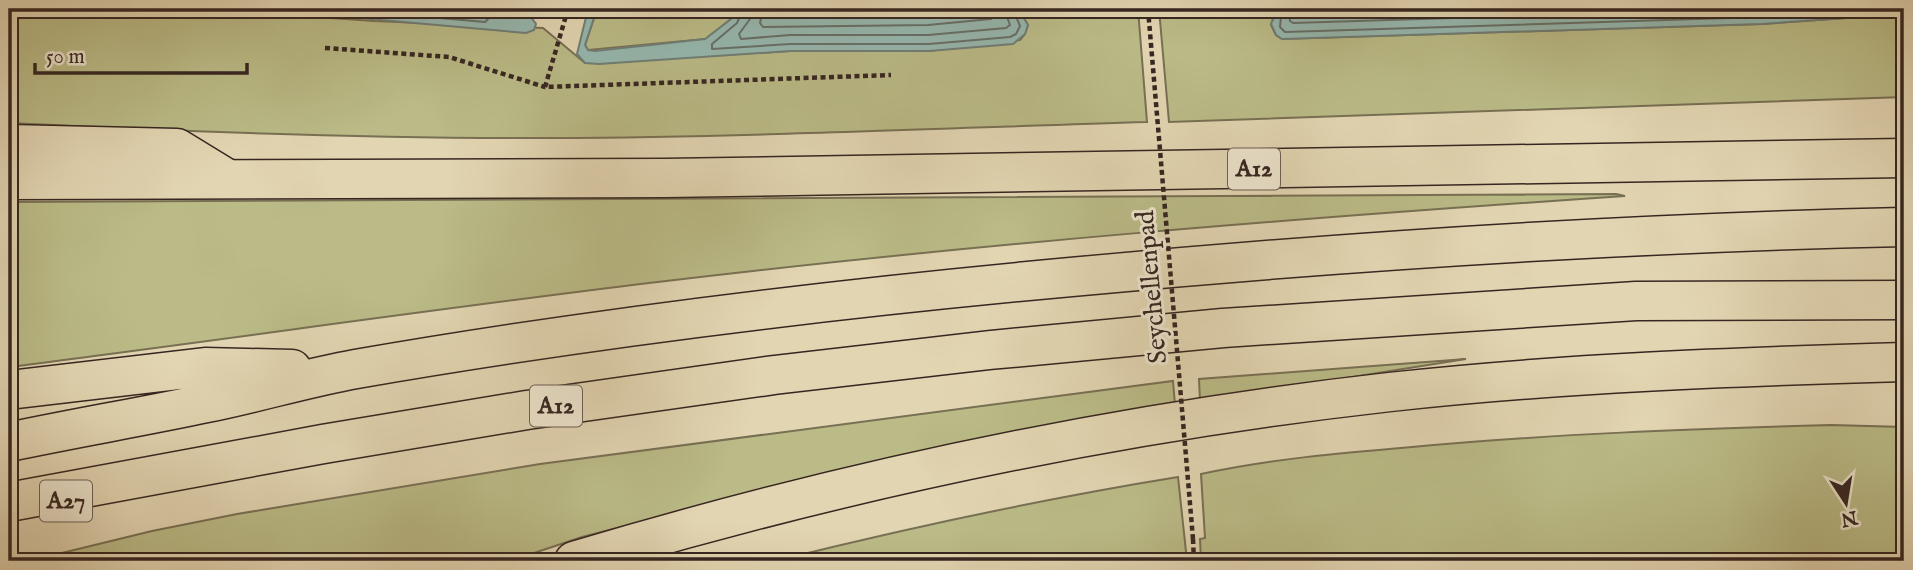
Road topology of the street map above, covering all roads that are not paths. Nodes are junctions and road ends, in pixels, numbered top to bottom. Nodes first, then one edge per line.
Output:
1 (9, 144) edge
2 (1904, 148) edge
3 (1904, 158) edge
4 (1843, 159) junction
5 (226, 178) junction
6 (9, 180) edge
7 (1904, 227) edge
8 (1904, 300) edge
9 (1904, 362) edge
10 (350, 370) junction
11 (9, 390) edge
12 (9, 442) edge
13 (124, 481) junction
14 (9, 502) edge
15 (9, 522) edge
16 (574, 561) edge

1 - 5 highway
2 - 4 highway, A12
3 - 4 highway, A12
4 - 5 highway, A12
5 - 6 highway, A12
7 - 10 highway
8 - 13 highway, A12
9 - 16 highway
10 - 11 highway
10 - 12 highway
13 - 14 highway, A12
13 - 15 highway, A27

